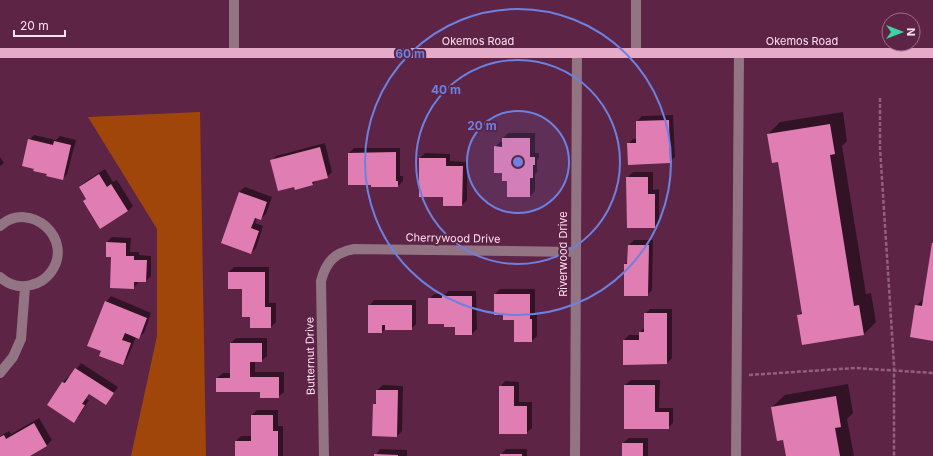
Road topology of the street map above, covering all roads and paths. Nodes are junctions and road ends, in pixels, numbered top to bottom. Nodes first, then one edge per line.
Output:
1 (234, 0) edge
2 (636, 0) edge
3 (0, 53) edge
4 (234, 53) junction
5 (577, 53) junction
6 (636, 53) junction
7 (738, 53) junction
8 (933, 53) edge
9 (880, 98) dead end
10 (0, 226) edge
11 (575, 252) junction
12 (332, 258) joint
13 (0, 277) edge
14 (25, 286) junction
15 (894, 370) junction
16 (0, 373) edge
17 (933, 373) edge
18 (737, 376) junction
19 (324, 456) edge
20 (575, 456) edge
21 (736, 456) edge
22 (894, 456) edge

1 - 4 street
2 - 6 street
3 - 4 main road, Okemos Road
4 - 5 main road, Okemos Road
5 - 6 main road, Okemos Road
5 - 11 street, Riverwood Drive
6 - 7 main road, Okemos Road
7 - 8 main road, Okemos Road
7 - 18 street
9 - 15 path
10 - 14 street
11 - 12 street, Cherrywood Drive
11 - 20 street, Riverwood Drive
12 - 19 street, Butternut Drive
13 - 14 street
14 - 16 street
15 - 17 path
15 - 18 path
15 - 22 path
18 - 21 street

